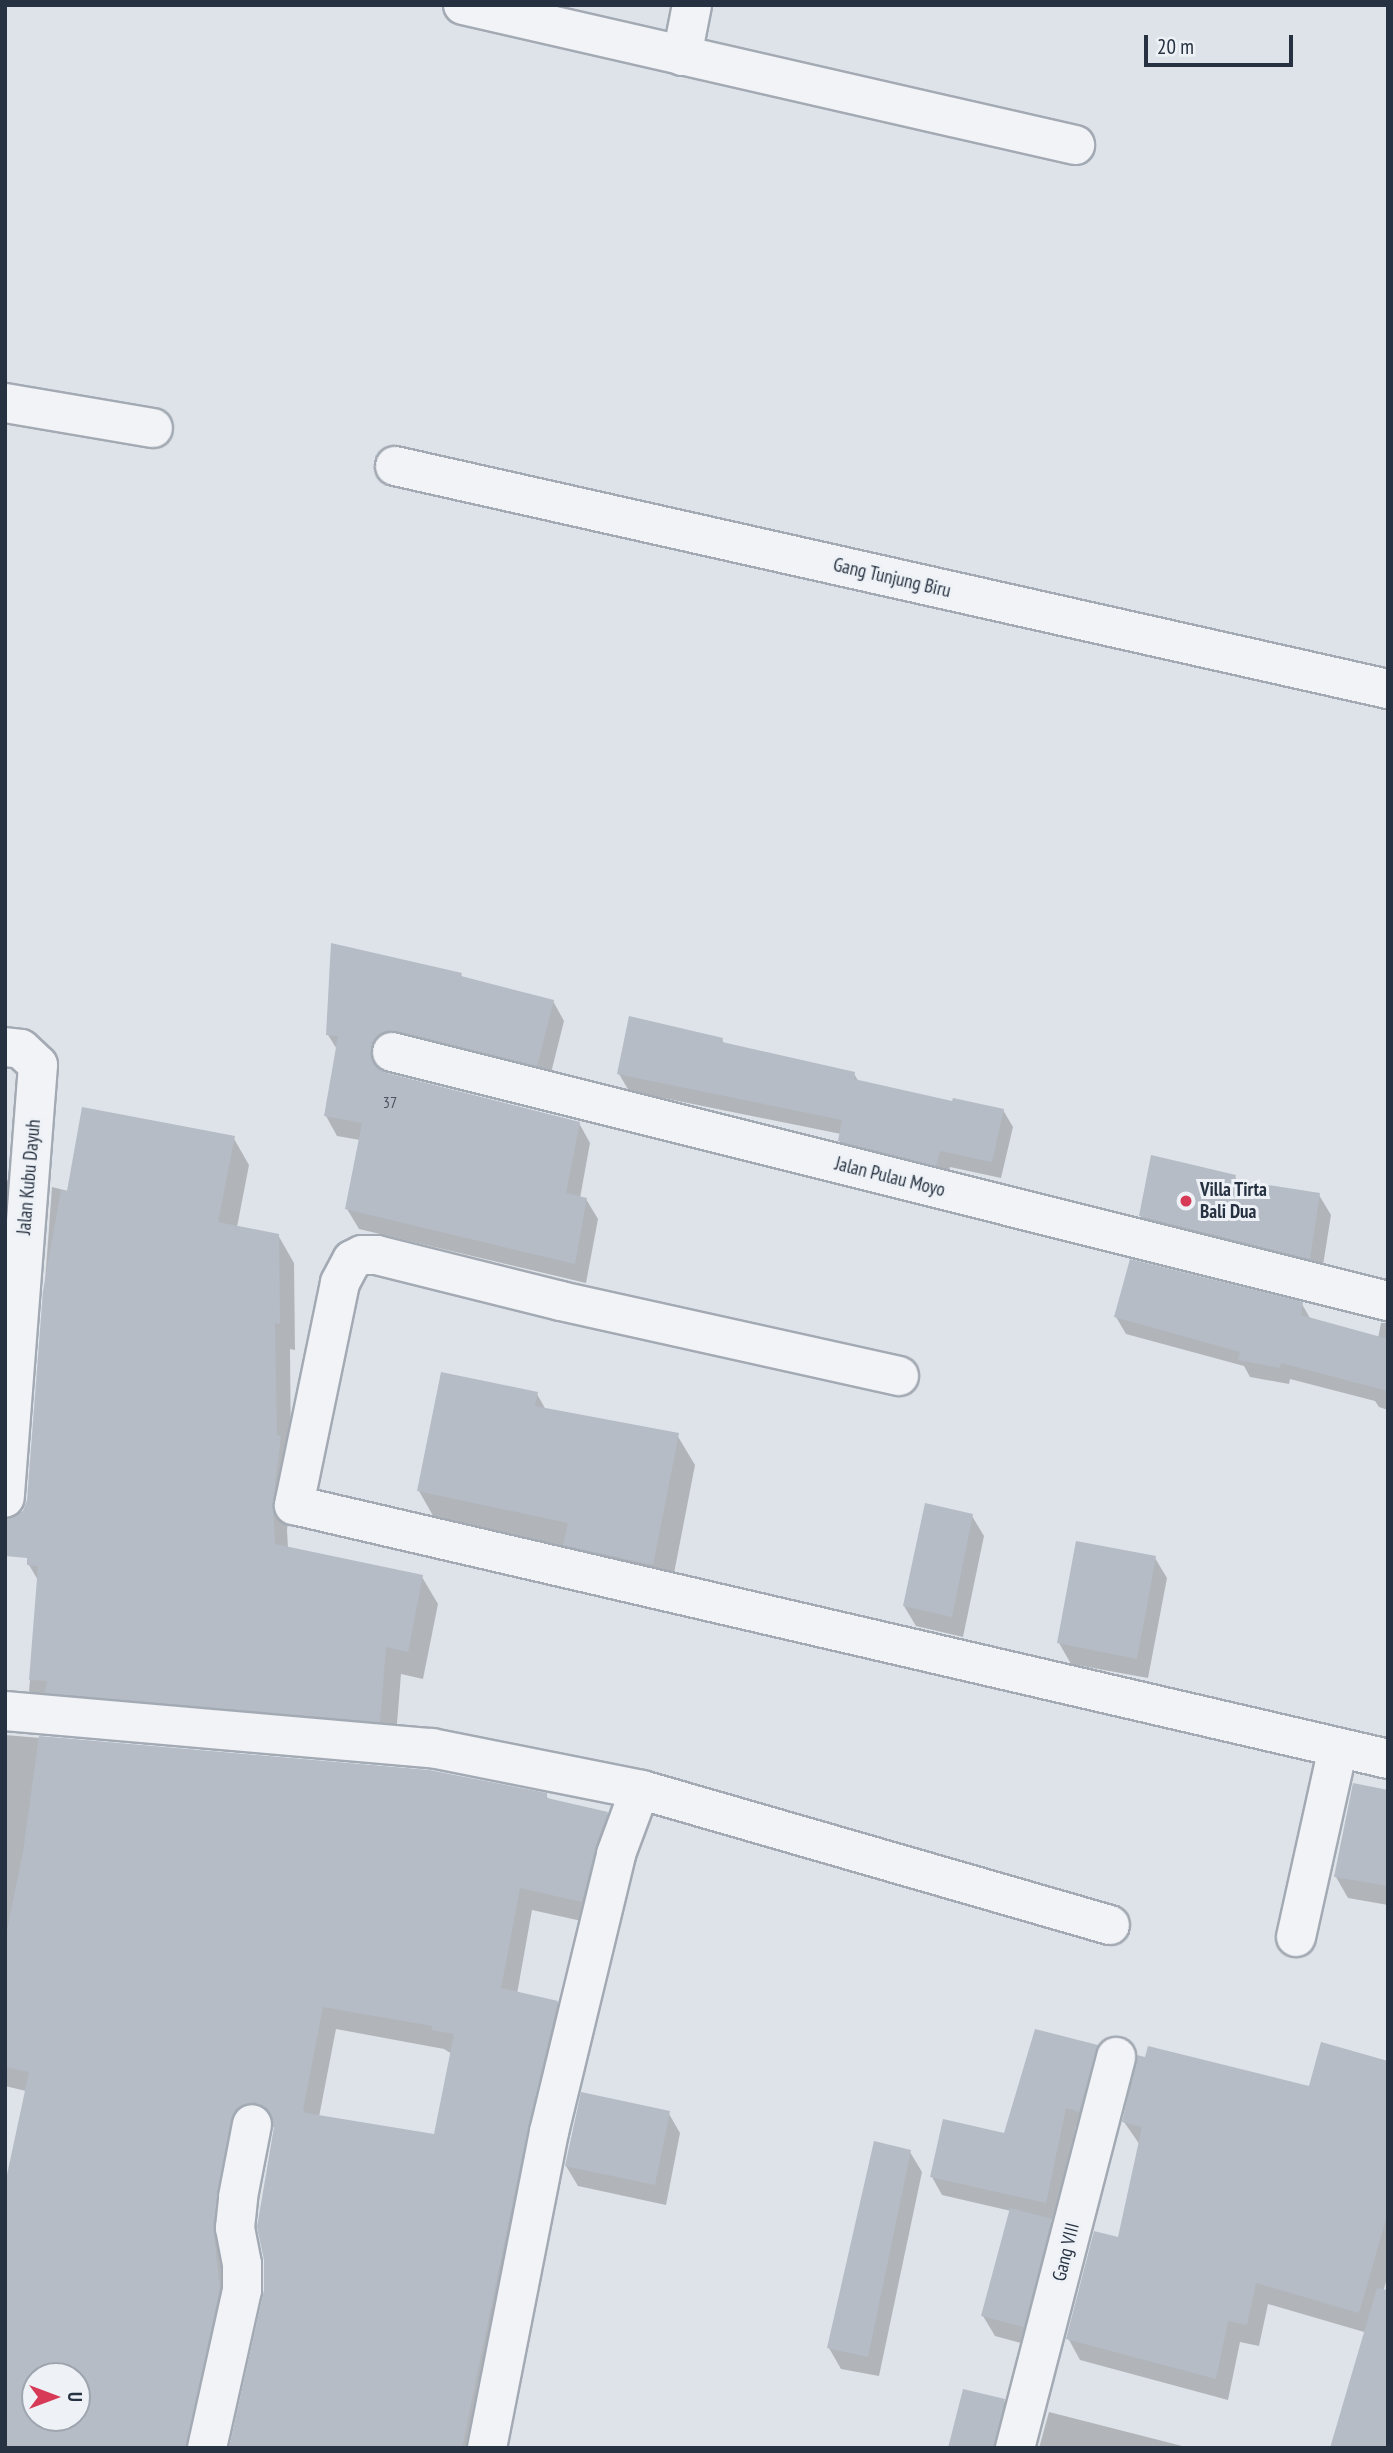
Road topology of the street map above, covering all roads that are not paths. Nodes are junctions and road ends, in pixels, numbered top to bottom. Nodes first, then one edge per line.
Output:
1 (463, 5) edge
2 (692, 5) edge
3 (682, 56) junction
4 (1075, 145) dead end
5 (5, 403) edge
6 (153, 428) dead end
7 (396, 466) dead end
8 (1388, 689) edge
9 (392, 1052) dead end
10 (21, 1056) edge
11 (14, 1252) edge
12 (1388, 1301) edge
13 (898, 1376) dead end
14 (5, 1498) edge
15 (5, 1711) edge
16 (1338, 1748) junction
17 (1388, 1759) edge
18 (634, 1808) dead end
19 (1110, 1925) dead end
20 (1296, 1937) dead end
21 (1116, 2057) dead end
22 (252, 2124) dead end
23 (208, 2448) edge
24 (487, 2448) edge
25 (1015, 2448) edge

1 - 3 street
2 - 3 street
3 - 4 street
5 - 6 street
7 - 8 street, Gang Tunjung Biru
9 - 12 street, Jalan Pulau Moyo
10 - 11 street, Jalan Kubu Dayuh
11 - 14 street, Jalan Kubu Dayuh
13 - 16 street
15 - 19 street
16 - 17 street
16 - 20 street
18 - 24 street
21 - 25 street, Gang VIII
22 - 23 street

